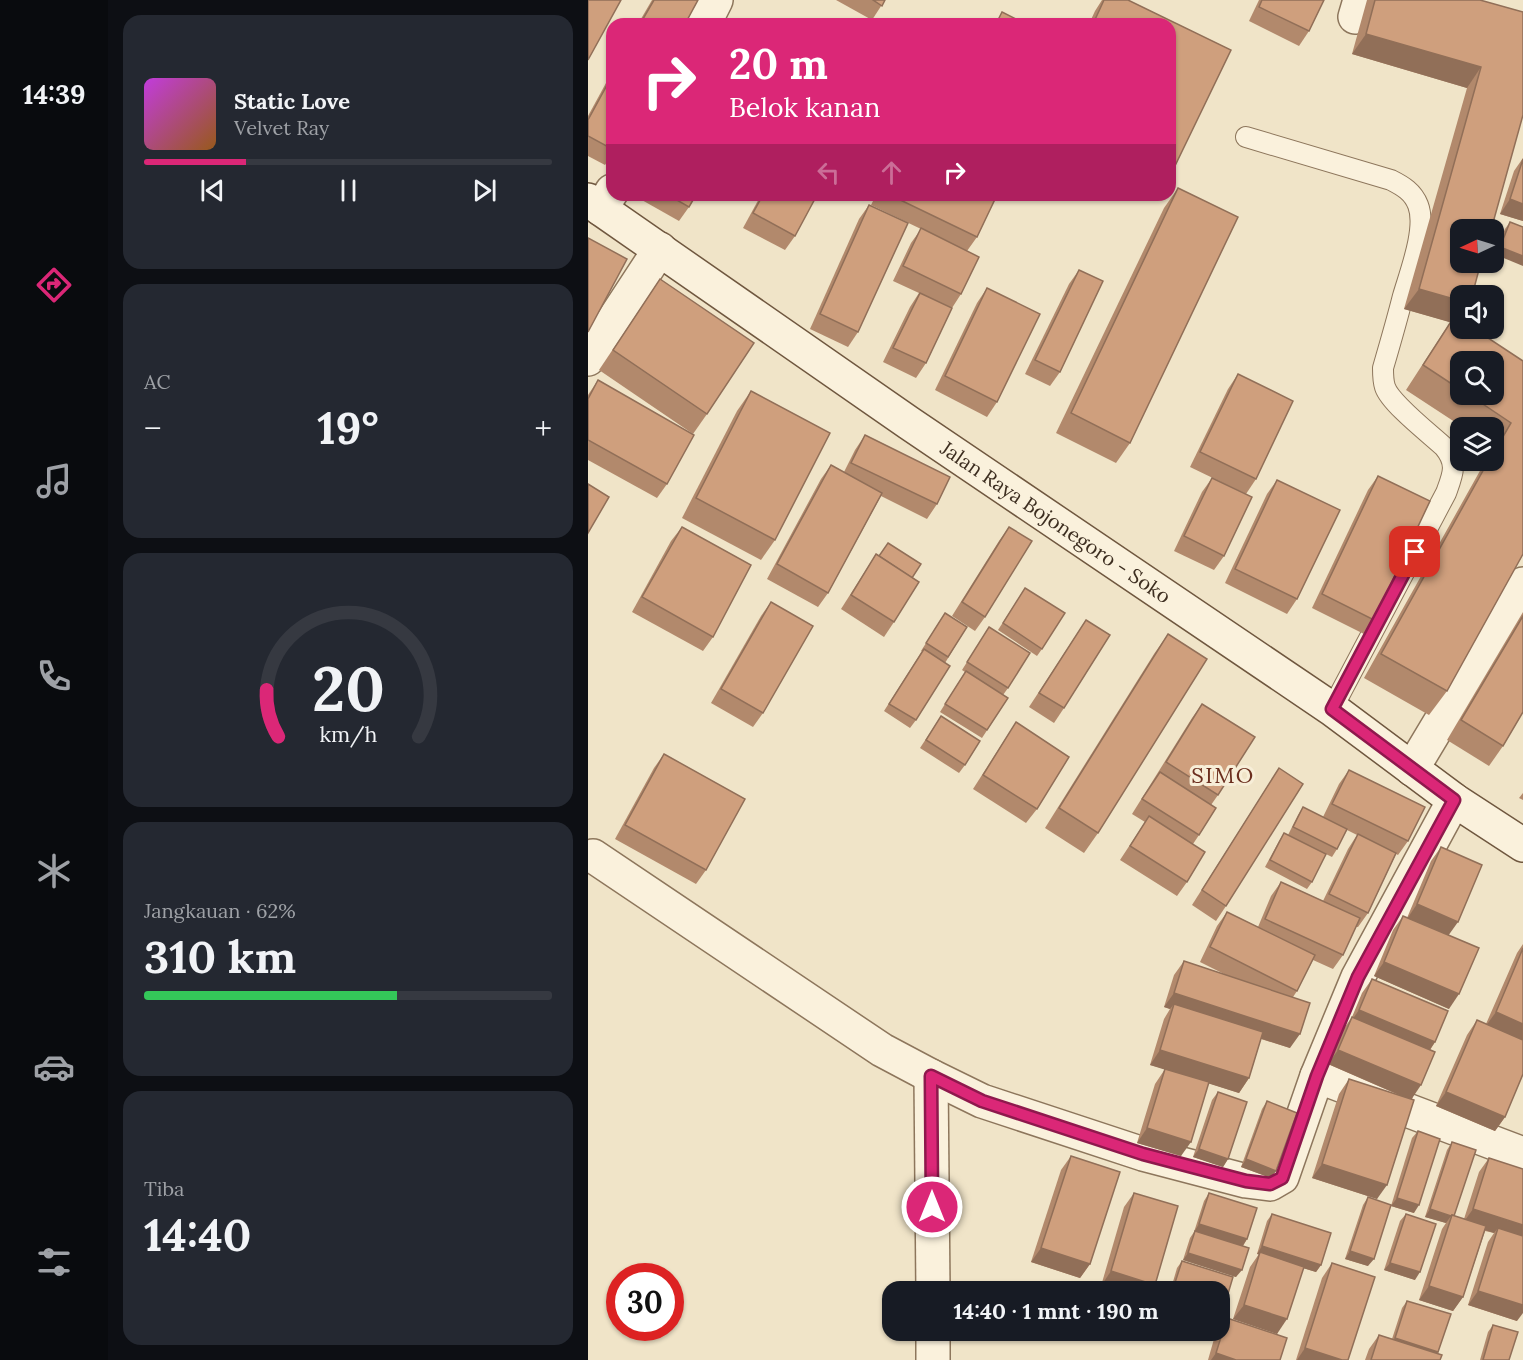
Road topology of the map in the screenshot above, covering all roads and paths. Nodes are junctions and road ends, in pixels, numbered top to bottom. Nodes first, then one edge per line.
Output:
1 (716, 0) edge
2 (707, 18) edge
3 (1246, 137) dead end
4 (600, 200) edge
5 (660, 249) junction
6 (588, 359) edge
7 (1523, 584) edge
8 (1332, 709) junction
9 (1412, 769) junction
10 (1454, 800) junction
11 (1523, 845) edge
12 (593, 856) dead end
13 (931, 1076) junction
14 (1317, 1076) junction
15 (1523, 1154) edge
16 (933, 1281) edge
17 (933, 1341) edge
18 (933, 1360) edge

1 - 2 street
3 - 8 lane
4 - 5 street, Jalan Raya Bojonegoro - Soko
5 - 6 street
5 - 8 street, Jalan Raya Bojonegoro - Soko
7 - 9 street
8 - 9 street, Jalan Raya Bojonegoro - Soko
9 - 10 street, Jalan Raya Bojonegoro - Soko
10 - 11 street, Jalan Raya Bojonegoro - Soko
10 - 14 street
12 - 13 street
13 - 14 street
13 - 16 street
14 - 15 street
17 - 18 street

